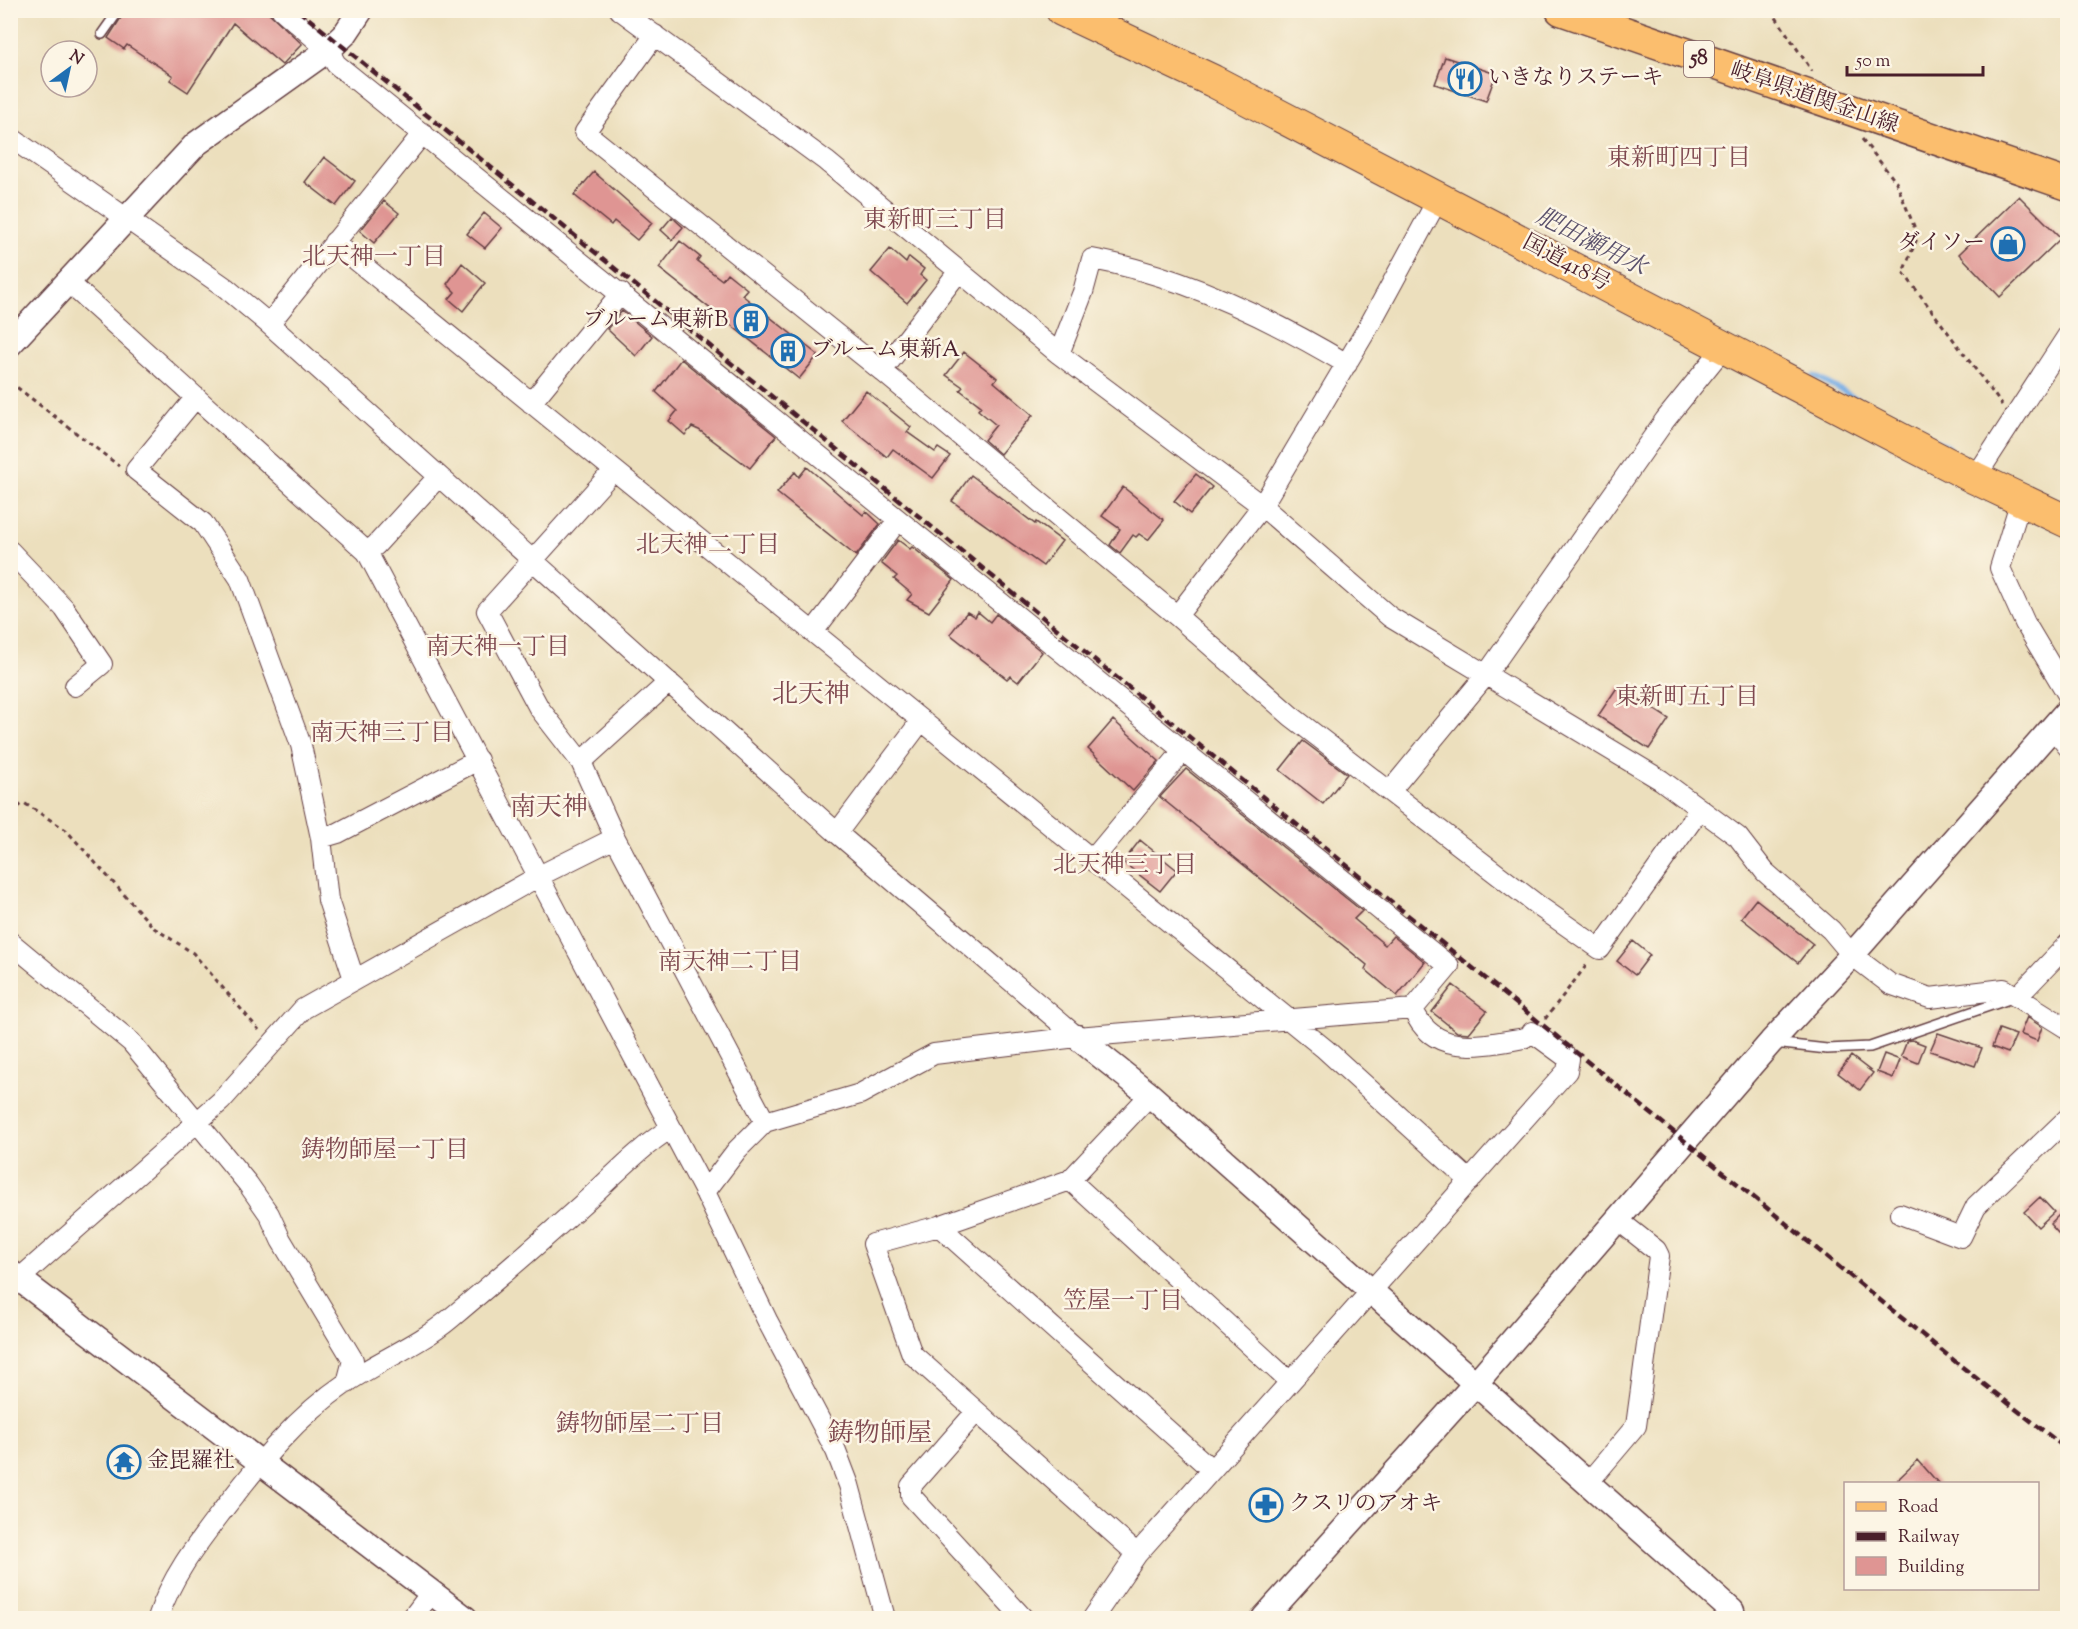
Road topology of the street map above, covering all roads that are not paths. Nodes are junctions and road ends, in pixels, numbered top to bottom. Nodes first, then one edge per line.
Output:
1 (119, 10) edge
2 (282, 10) edge
3 (620, 10) edge
4 (1062, 10) edge
5 (1561, 10) edge
6 (351, 14) edge
7 (102, 34) dead end
8 (655, 35) junction
9 (328, 50) junction
10 (423, 133) junction
11 (10, 137) edge
12 (2067, 185) edge
13 (1439, 197) junction
14 (126, 217) junction
15 (334, 242) junction
16 (959, 271) junction
17 (68, 282) junction
18 (621, 293) junction
19 (269, 324) junction
20 (2067, 335) edge
21 (10, 345) edge
22 (1724, 347) junction
23 (1059, 354) junction
24 (1347, 364) junction
25 (882, 371) junction
26 (196, 397) junction
27 (531, 403) junction
28 (613, 471) junction
29 (438, 477) junction
30 (1975, 478) junction
31 (2021, 500) junction
32 (1262, 506) junction
33 (898, 520) junction
34 (2067, 522) edge
35 (10, 551) edge
36 (367, 552) junction
37 (535, 561) junction
38 (1177, 616) junction
39 (813, 632) junction
40 (1486, 675) junction
41 (669, 682) junction
42 (75, 686) dead end
43 (2067, 695) edge
44 (2060, 719) edge
45 (921, 720) junction
46 (2067, 747) edge
47 (1183, 751) junction
48 (478, 760) junction
49 (581, 762) junction
50 (1391, 790) junction
51 (1700, 808) junction
52 (837, 833) junction
53 (321, 838) junction
54 (615, 838) junction
55 (1094, 858) junction
56 (539, 876) junction
57 (10, 942) edge
58 (2067, 944) edge
59 (1852, 955) junction
60 (354, 979) junction
61 (2018, 996) junction
62 (1413, 1009) junction
63 (1287, 1019) junction
64 (2067, 1029) edge
65 (1077, 1037) junction
66 (1771, 1042) junction
67 (1150, 1095) junction
68 (2067, 1118) edge
69 (194, 1122) junction
70 (765, 1122) junction
71 (671, 1128) junction
72 (1070, 1180) junction
73 (1470, 1181) junction
74 (705, 1192) junction
75 (1900, 1214) dead end
76 (1618, 1220) junction
77 (939, 1226) junction
78 (15, 1275) edge
79 (1371, 1291) junction
80 (1290, 1382) junction
81 (347, 1383) junction
82 (1474, 1384) junction
83 (976, 1412) junction
84 (260, 1462) junction
85 (1212, 1470) junction
86 (1587, 1484) junction
87 (1137, 1554) junction
88 (431, 1593) junction
89 (158, 1618) edge
90 (412, 1618) edge
91 (465, 1618) edge
92 (885, 1618) edge
93 (1023, 1618) edge
94 (1093, 1618) edge
95 (1264, 1618) edge
96 (1733, 1618) edge

1 - 7 lane
2 - 9 street
3 - 8 street
4 - 13 highway, 国道418号
5 - 12 main road, 岐阜県道関金山線 / 58
6 - 9 street
8 - 16 street
8 - 25 street
9 - 10 street
9 - 14 street
10 - 15 street
10 - 18 street
11 - 14 street
13 - 22 highway, 国道418号
13 - 24 street
14 - 17 street
14 - 19 street
15 - 19 street
15 - 27 street
16 - 23 street
16 - 25 street
17 - 21 street
17 - 26 street
18 - 27 street
18 - 33 street
19 - 29 street
20 - 30 street
22 - 30 highway, 国道418号
22 - 40 street
23 - 24 street
23 - 32 street
24 - 32 street
25 - 38 street
26 - 36 street
26 - 53 street
27 - 28 street
28 - 37 street
28 - 39 street
29 - 36 street
29 - 37 street
30 - 31 highway, 国道418号
31 - 34 highway, 国道418号
31 - 43 street
32 - 38 street
32 - 40 street
33 - 39 street
33 - 47 street
35 - 42 street
36 - 48 street
37 - 41 street
37 - 49 street
38 - 50 street
39 - 45 street
40 - 50 street
40 - 51 street
41 - 49 street
41 - 52 street
44 - 46 street
44 - 59 street
45 - 52 street
45 - 55 street
47 - 55 street
47 - 62 street
48 - 53 street
48 - 56 street
49 - 54 street
50 - 51 street
51 - 59 street
52 - 65 street
53 - 60 street
54 - 56 street
54 - 70 street
55 - 63 street
56 - 60 street
56 - 71 street
57 - 69 street
58 - 61 street
59 - 61 street
59 - 66 street
60 - 69 street
61 - 64 street
61 - 66 lane
62 - 63 street
62 - 73 street
63 - 65 street
63 - 73 street
65 - 67 street
65 - 70 street
66 - 76 street
67 - 72 street
67 - 79 street
68 - 75 street
69 - 78 street
69 - 81 street
70 - 74 street
71 - 74 street
71 - 81 street
72 - 77 street
72 - 80 street
73 - 79 street
74 - 92 street
76 - 82 street
76 - 86 street
77 - 83 street
77 - 85 street
78 - 84 street
79 - 80 street
79 - 82 street
80 - 85 street
81 - 84 street
82 - 86 street
82 - 95 street
83 - 87 street
83 - 93 street
84 - 88 street
84 - 89 street
85 - 87 street
86 - 96 street
87 - 94 street
88 - 90 street
88 - 91 street

